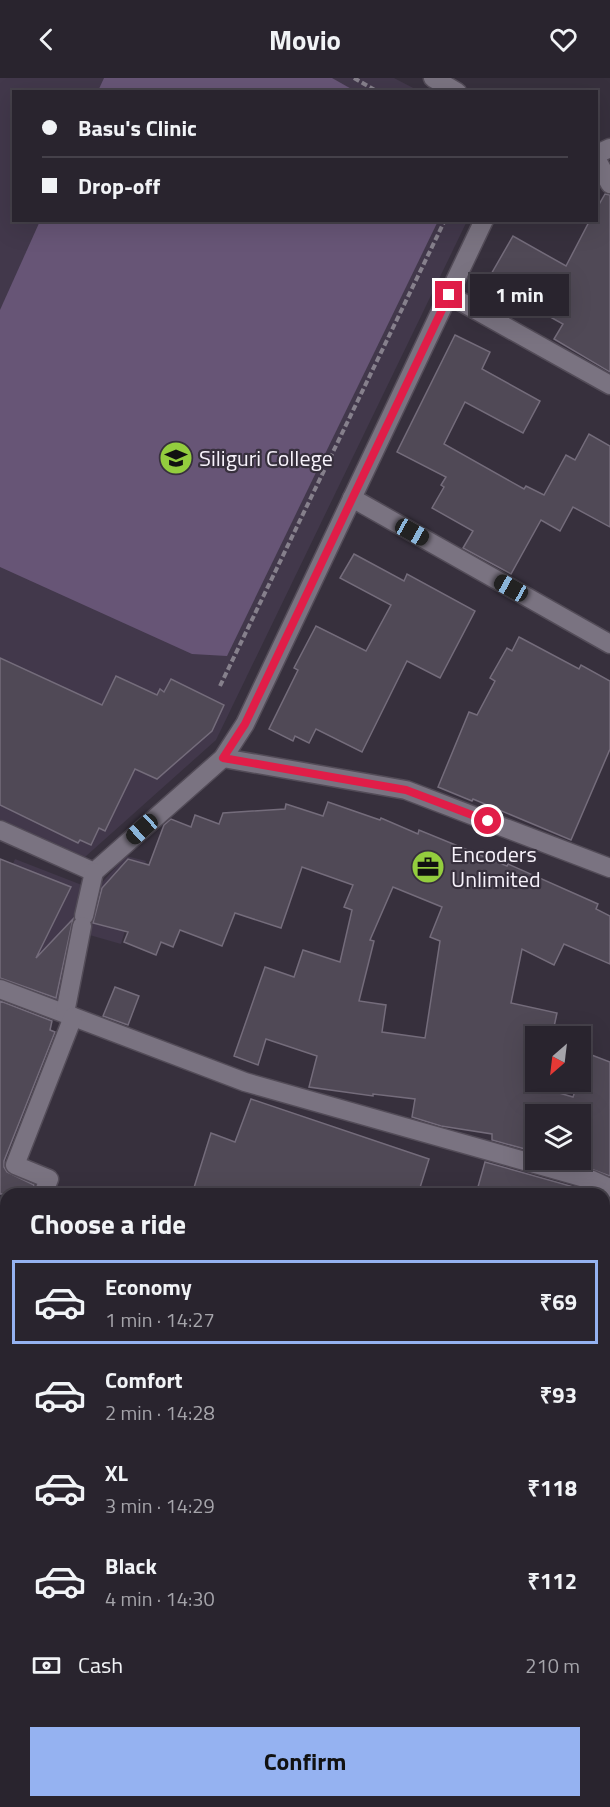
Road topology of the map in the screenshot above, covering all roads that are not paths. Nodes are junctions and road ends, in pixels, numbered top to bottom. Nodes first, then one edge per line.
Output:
1 (433, 78) edge
2 (454, 90) edge
3 (598, 162) edge
4 (610, 184) edge
5 (483, 222) edge
6 (449, 295) junction
7 (610, 385) edge
8 (352, 498) junction
9 (610, 644) edge
10 (223, 758) junction
11 (0, 830) edge
12 (610, 868) edge
13 (94, 872) junction
14 (0, 989) edge
15 (68, 1015) junction
16 (46, 1187) edge
17 (590, 1187) edge
18 (610, 1188) edge

1 - 2 street
3 - 4 street
5 - 6 street
6 - 7 street
6 - 8 street
8 - 9 street
8 - 10 street
10 - 12 street
10 - 13 street
11 - 13 street
13 - 15 street
14 - 15 street
15 - 16 street
15 - 17 street
17 - 18 street

